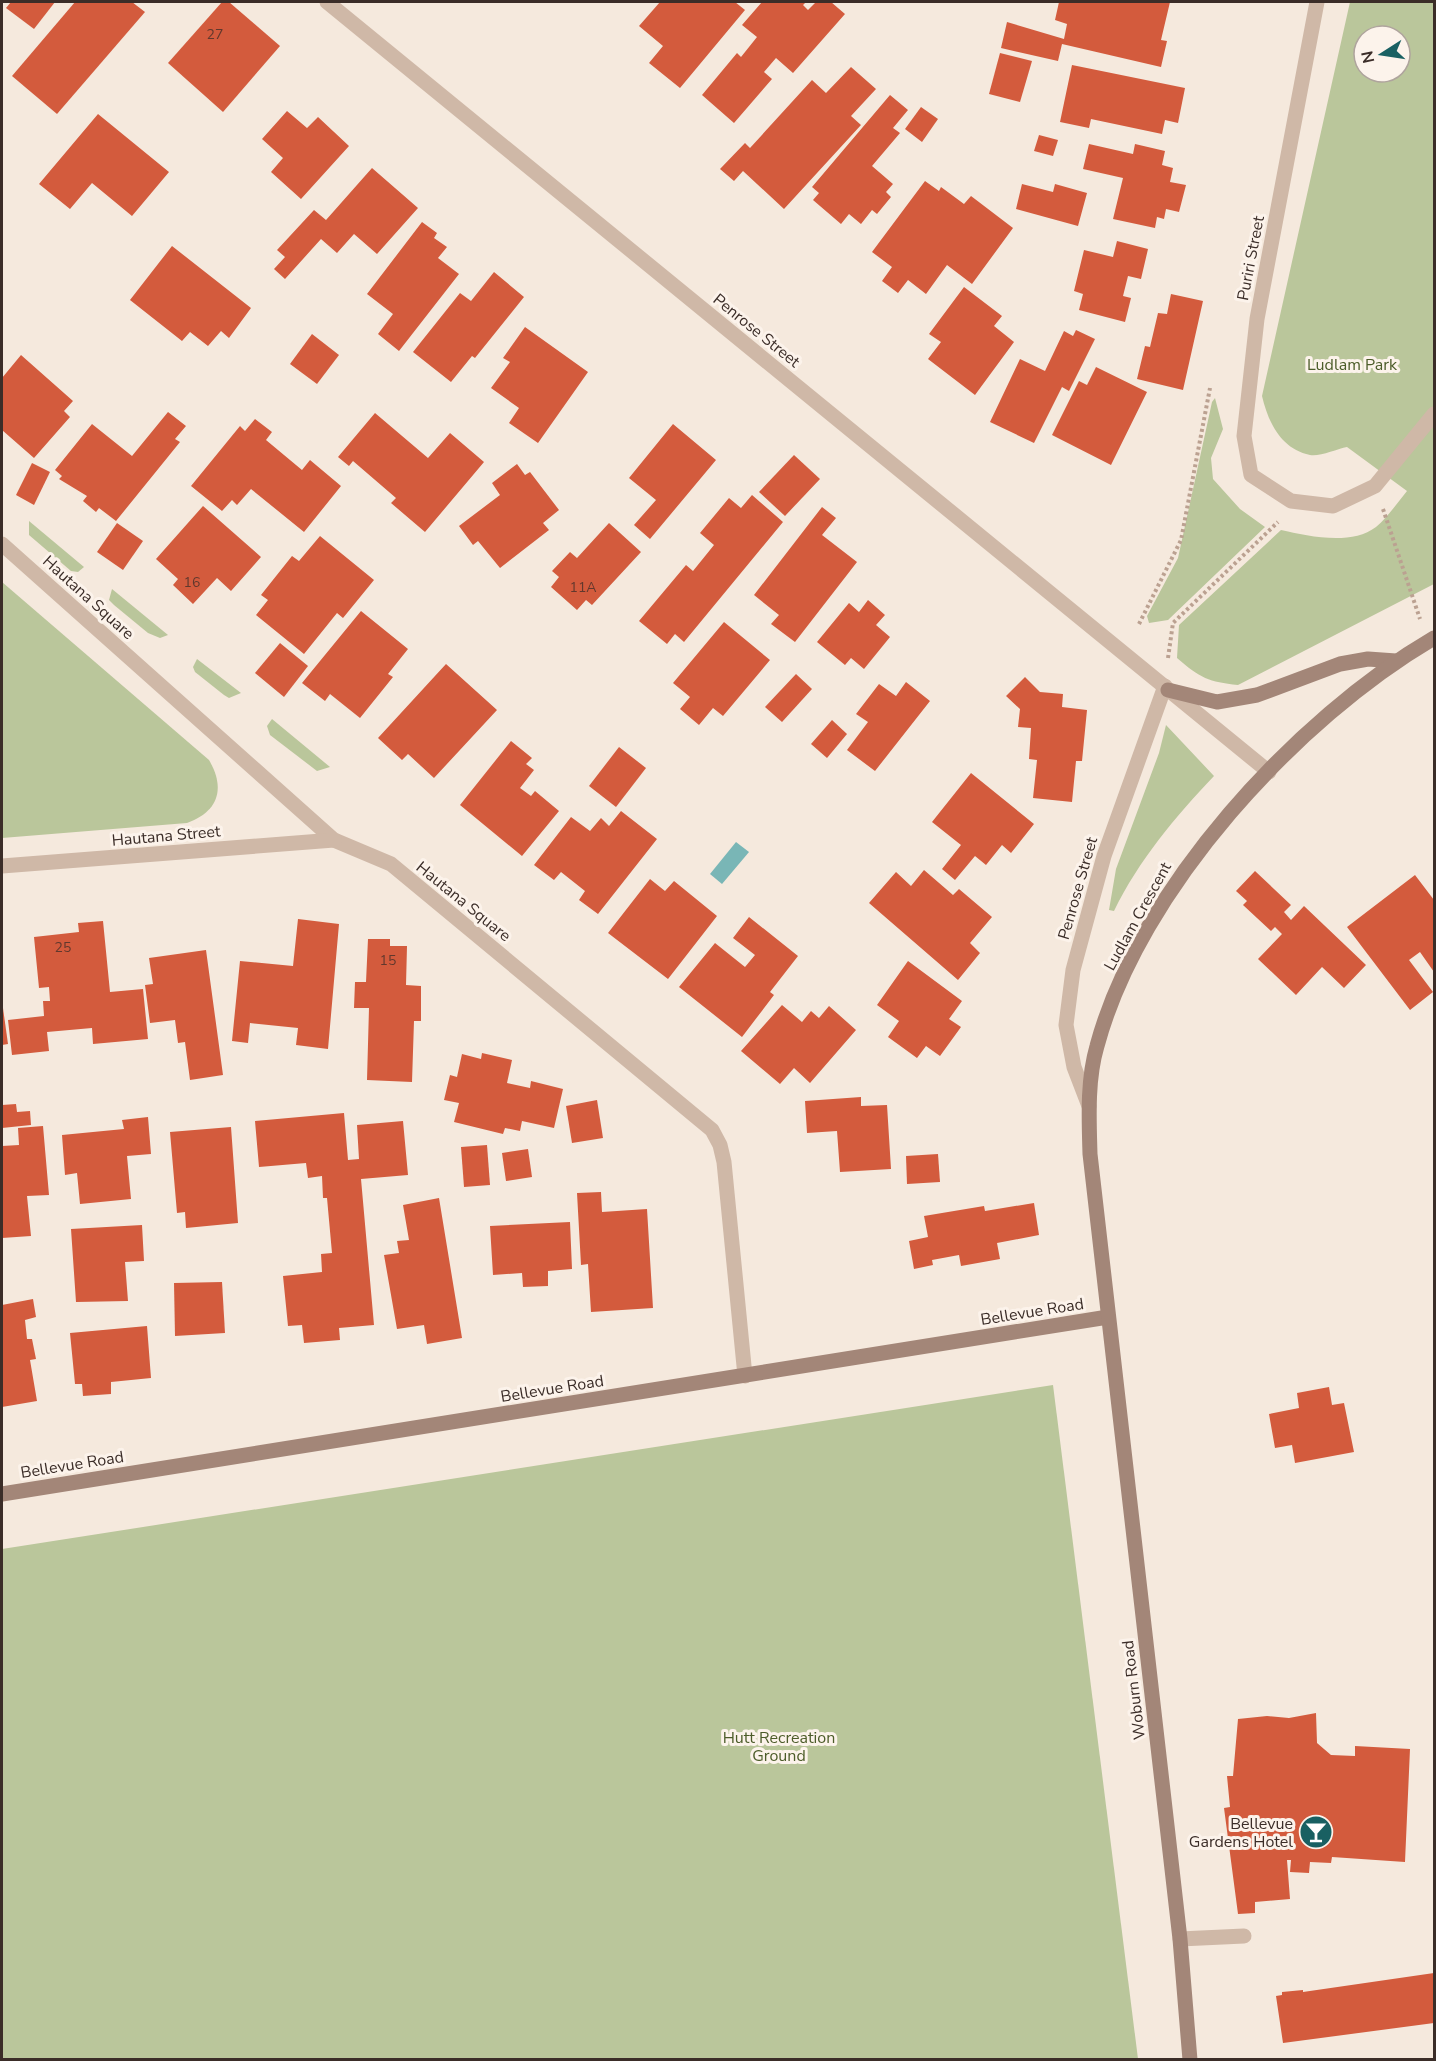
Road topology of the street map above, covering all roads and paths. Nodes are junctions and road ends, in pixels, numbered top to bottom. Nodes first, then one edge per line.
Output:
1 (327, 2) edge
2 (1317, 2) edge
3 (1210, 388) dead end
4 (1434, 414) edge
5 (1375, 486) junction
6 (1291, 501) junction
7 (2, 544) edge
8 (1139, 624) dead end
9 (1431, 640) edge
10 (1396, 662) junction
11 (1167, 688) junction
12 (1269, 771) junction
13 (334, 840) junction
14 (2, 866) edge
15 (1089, 1106) junction
16 (1108, 1317) junction
17 (745, 1376) junction
18 (2, 1494) edge
19 (1244, 1936) dead end
20 (1180, 1939) junction
21 (1190, 2060) edge

1 - 11 street, Penrose Street
2 - 6 street, Puriri Street
3 - 8 path
4 - 5 street
5 - 6 street
5 - 9 path
6 - 11 path
7 - 13 street, Hautana Square
9 - 10 main road, Ludlam Crescent
10 - 11 main road
10 - 12 main road, Ludlam Crescent
11 - 12 street, Penrose Street
11 - 15 street, Penrose Street
12 - 15 main road, Ludlam Crescent
13 - 14 street, Hautana Street
13 - 17 street, Hautana Square
15 - 16 main road, Ludlam Crescent
16 - 17 main road, Bellevue Road
16 - 20 main road, Woburn Road
17 - 18 main road, Bellevue Road
19 - 20 street
20 - 21 main road, Woburn Road

